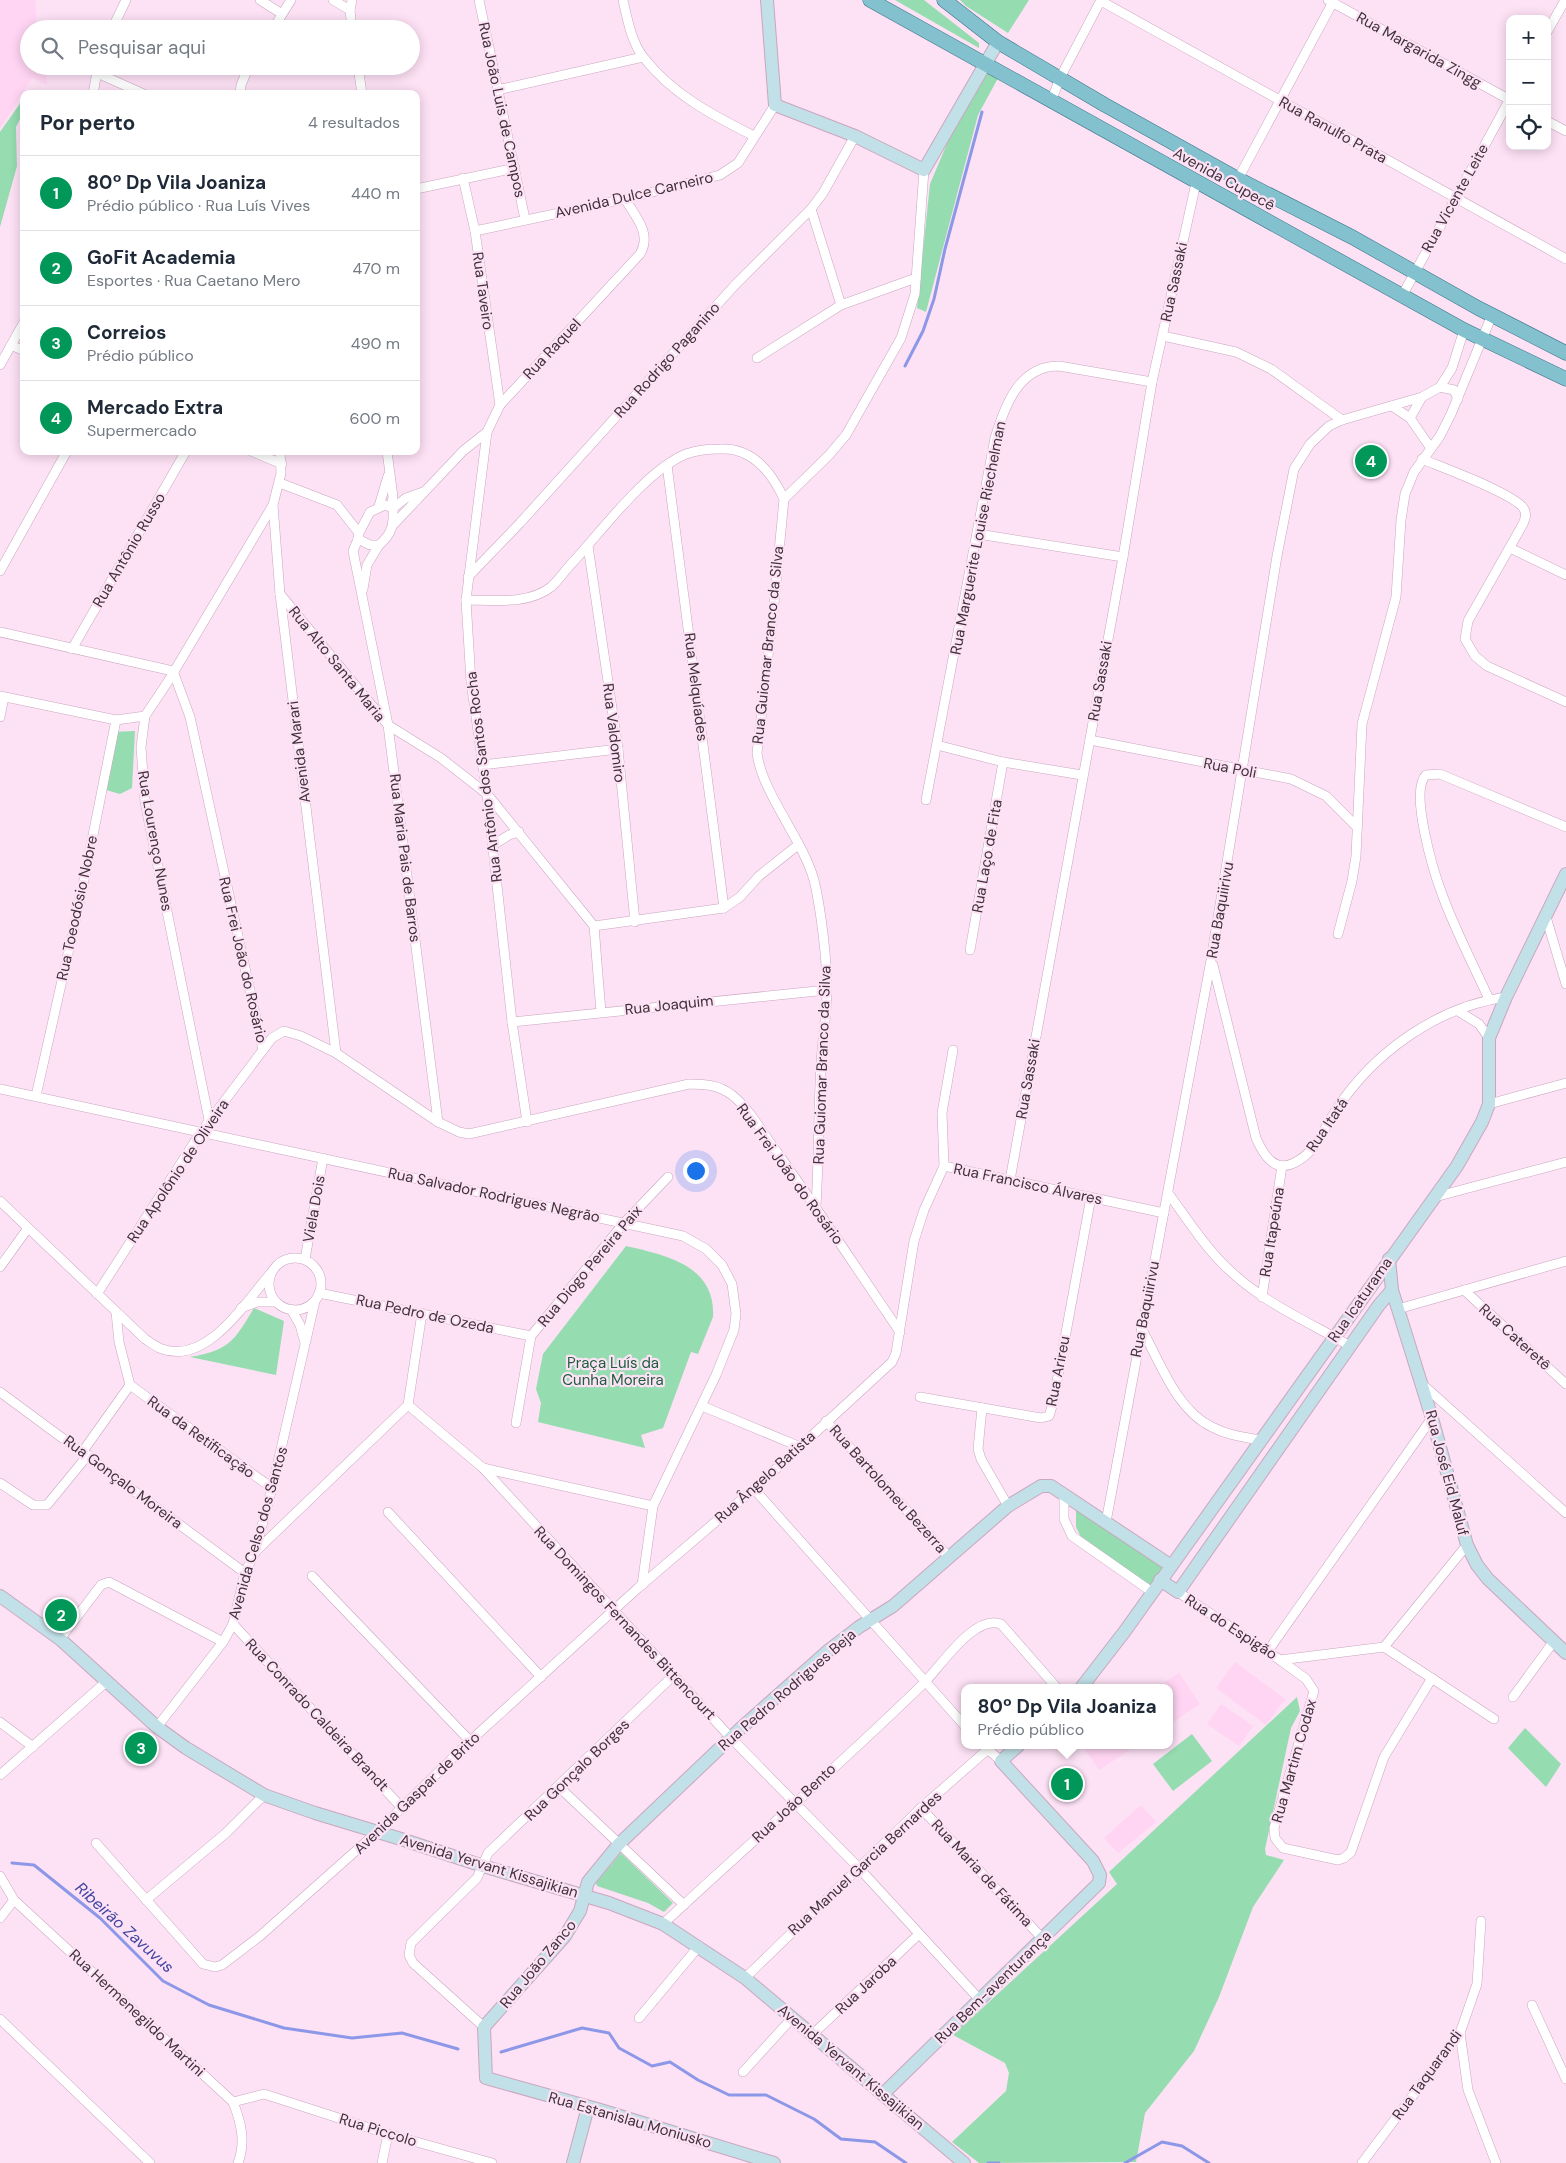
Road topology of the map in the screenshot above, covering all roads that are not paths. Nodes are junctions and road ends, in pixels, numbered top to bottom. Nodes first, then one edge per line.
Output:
1 (126, 0) edge
2 (260, 0) edge
3 (291, 0) edge
4 (333, 0) edge
5 (352, 0) edge
6 (479, 0) edge
7 (623, 0) edge
8 (767, 0) edge
9 (870, 0) edge
10 (944, 0) edge
11 (1101, 0) edge
12 (1565, 0) edge
13 (1332, 1) edge
14 (350, 10) junction
15 (282, 14) junction
16 (116, 20) edge
17 (278, 20) edge
18 (351, 20) edge
19 (1551, 25) edge
20 (998, 42) junction
21 (643, 57) junction
22 (984, 64) junction
23 (97, 75) edge
24 (108, 75) edge
25 (245, 75) edge
26 (359, 75) edge
27 (1060, 78) junction
28 (93, 90) edge
29 (136, 90) edge
30 (240, 90) edge
31 (361, 90) edge
32 (498, 90) junction
33 (1506, 98) edge
34 (1281, 100) junction
35 (1051, 102) junction
36 (1507, 105) edge
37 (775, 106) junction
38 (1551, 123) edge
39 (1566, 131) edge
40 (754, 136) junction
41 (855, 136) junction
42 (514, 168) junction
43 (924, 170) junction
44 (463, 178) junction
45 (1238, 179) junction
46 (1196, 183) junction
47 (420, 188) edge
48 (1456, 198) junction
49 (625, 199) junction
50 (810, 209) junction
51 (525, 220) junction
52 (475, 231) junction
53 (1566, 259) edge
54 (1415, 272) junction
55 (916, 278) junction
56 (1402, 296) junction
57 (841, 305) junction
58 (1492, 315) junction
59 (20, 329) edge
60 (1464, 330) junction
61 (1162, 336) junction
62 (1481, 340) junction
63 (11, 345) junction
64 (20, 349) edge
65 (1566, 353) edge
66 (758, 358) dead end
67 (0, 365) edge
68 (1566, 379) edge
69 (1152, 382) junction
70 (1440, 387) junction
71 (1422, 397) junction
72 (1458, 400) junction
73 (500, 405) junction
74 (1392, 406) junction
75 (1410, 418) junction
76 (1342, 420) junction
77 (488, 432) junction
78 (1430, 447) junction
79 (66, 455) edge
80 (184, 455) edge
81 (261, 455) edge
82 (281, 455) edge
83 (387, 455) edge
84 (1422, 459) junction
85 (282, 464) junction
86 (667, 465) junction
87 (389, 474) junction
88 (280, 483) junction
89 (425, 490) junction
90 (784, 499) junction
91 (273, 505) junction
92 (380, 506) junction
93 (392, 507) junction
94 (394, 524) junction
95 (978, 534) junction
96 (359, 536) junction
97 (379, 545) junction
98 (588, 546) junction
99 (1510, 548) junction
100 (1123, 557) junction
101 (0, 571) edge
102 (1566, 575) edge
103 (468, 577) junction
104 (280, 594) junction
105 (362, 594) junction
106 (466, 600) junction
107 (0, 632) edge
108 (72, 649) junction
109 (173, 671) junction
110 (2, 697) edge
111 (1566, 702) edge
112 (145, 716) junction
113 (0, 717) edge
114 (116, 720) junction
115 (388, 725) junction
116 (1090, 740) junction
117 (937, 745) junction
118 (618, 749) junction
119 (1002, 762) junction
120 (482, 765) junction
121 (1243, 771) junction
122 (1082, 776) junction
123 (487, 794) junction
124 (926, 800) dead end
125 (1356, 826) junction
126 (1566, 827) edge
127 (519, 832) junction
128 (493, 845) junction
129 (798, 845) junction
130 (1566, 874) edge
131 (724, 908) junction
132 (1546, 917) junction
133 (635, 922) junction
134 (594, 926) junction
135 (1338, 934) dead end
136 (970, 950) dead end
137 (1211, 960) junction
138 (1566, 984) edge
139 (827, 990) junction
140 (1506, 997) junction
141 (1489, 1000) junction
142 (601, 1012) junction
143 (1458, 1012) junction
144 (512, 1022) junction
145 (1489, 1038) junction
146 (263, 1050) junction
147 (953, 1050) dead end
148 (336, 1053) junction
149 (1566, 1083) edge
150 (0, 1089) edge
151 (36, 1096) junction
152 (1489, 1104) junction
153 (209, 1120) junction
154 (438, 1122) junction
155 (527, 1122) junction
156 (201, 1132) junction
157 (322, 1158) junction
158 (1566, 1162) edge
159 (944, 1166) junction
160 (1282, 1166) junction
161 (668, 1177) dead end
162 (1010, 1180) junction
163 (1168, 1194) junction
164 (1435, 1197) junction
165 (1090, 1198) junction
166 (0, 1200) edge
167 (816, 1206) junction
168 (1164, 1213) junction
169 (624, 1223) junction
170 (28, 1228) junction
171 (1389, 1258) junction
172 (305, 1259) junction
173 (1566, 1261) edge
174 (0, 1267) edge
175 (270, 1274) junction
176 (1392, 1290) junction
177 (1464, 1290) junction
178 (97, 1294) junction
179 (317, 1297) junction
180 (1262, 1297) junction
181 (276, 1302) junction
182 (241, 1308) junction
183 (291, 1309) junction
184 (1398, 1309) junction
185 (116, 1312) junction
186 (422, 1313) junction
187 (1142, 1328) junction
188 (900, 1332) junction
189 (530, 1336) junction
190 (1335, 1338) junction
191 (305, 1346) junction
192 (1350, 1346) junction
193 (1421, 1382) junction
194 (1566, 1384) edge
195 (130, 1385) junction
196 (0, 1392) edge
197 (920, 1397) dead end
198 (408, 1405) junction
199 (702, 1406) junction
200 (982, 1408) junction
201 (1432, 1418) junction
202 (826, 1421) junction
203 (516, 1423) dead end
204 (1260, 1440) junction
205 (798, 1446) junction
206 (85, 1453) junction
207 (483, 1468) junction
208 (0, 1483) edge
209 (272, 1488) junction
210 (754, 1489) junction
211 (1064, 1493) junction
212 (653, 1506) junction
213 (1008, 1506) junction
214 (388, 1512) dead end
215 (1566, 1513) edge
216 (1106, 1522) junction
217 (1467, 1545) junction
218 (255, 1552) junction
219 (950, 1557) junction
220 (1170, 1565) junction
221 (244, 1572) junction
222 (312, 1576) dead end
223 (1160, 1580) junction
224 (642, 1585) junction
225 (1152, 1592) junction
226 (1178, 1592) junction
227 (0, 1596) edge
228 (613, 1611) junction
229 (870, 1620) junction
230 (233, 1624) junction
231 (60, 1639) junction
232 (1554, 1641) junction
233 (223, 1642) junction
234 (1384, 1647) junction
235 (1268, 1651) junction
236 (1566, 1653) edge
237 (1280, 1660) junction
238 (674, 1675) junction
239 (541, 1676) junction
240 (1432, 1678) junction
241 (106, 1682) junction
242 (925, 1682) junction
243 (1054, 1684) edge
244 (1084, 1684) edge
245 (1513, 1697) dead end
246 (1494, 1719) dead end
247 (0, 1722) edge
248 (961, 1723) edge
249 (157, 1728) junction
250 (731, 1738) junction
251 (470, 1741) junction
252 (33, 1746) junction
253 (984, 1749) edge
254 (986, 1749) edge
255 (1014, 1749) edge
256 (1000, 1761) junction
257 (0, 1775) edge
258 (559, 1787) junction
259 (264, 1795) junction
260 (794, 1804) junction
261 (401, 1807) junction
262 (921, 1808) junction
263 (377, 1832) junction
264 (96, 1843) dead end
265 (619, 1844) junction
266 (483, 1866) junction
267 (858, 1867) junction
268 (0, 1876) edge
269 (585, 1896) junction
270 (14, 1900) junction
271 (146, 1900) junction
272 (684, 1905) junction
273 (0, 1918) edge
274 (1481, 1920) dead end
275 (663, 1924) junction
276 (918, 1935) junction
277 (1042, 1938) junction
278 (699, 1946) junction
279 (745, 1978) junction
280 (980, 2000) junction
281 (1532, 2005) dead end
282 (793, 2017) junction
283 (639, 2018) dead end
284 (0, 2019) edge
285 (484, 2027) junction
286 (1460, 2033) junction
287 (813, 2034) junction
288 (743, 2072) dead end
289 (1566, 2079) edge
290 (883, 2094) junction
291 (233, 2102) junction
292 (588, 2106) junction
293 (388, 2134) junction
294 (759, 2161) edge
295 (150, 2163) edge
296 (238, 2163) edge
297 (382, 2163) edge
298 (492, 2163) edge
299 (573, 2163) edge
300 (774, 2163) edge
301 (964, 2163) edge
302 (1362, 2163) edge
303 (1496, 2163) edge

1 - 16 street
2 - 15 street
3 - 15 street
4 - 14 street
5 - 14 street
6 - 32 street, Rua João Luis de Campos
7 - 21 street
8 - 37 street
9 - 22 main road, Avenida Cupecê
10 - 20 main road, Avenida Cupecê
11 - 27 street
11 - 34 street, Rua Ranulfo Prata
12 - 19 street
13 - 33 street, Rua Margarida Zingg
13 - 34 street
14 - 18 street
15 - 17 street
20 - 22 street
20 - 27 main road, Avenida Cupecê
21 - 32 street
21 - 40 street
22 - 35 main road, Avenida Cupecê
22 - 43 street
23 - 28 street
24 - 29 street
25 - 30 street
26 - 31 street
27 - 35 street
27 - 45 main road, Avenida Cupecê
32 - 42 street, Rua João Luis de Campos
34 - 45 street
34 - 48 street, Rua Ranulfo Prata
35 - 46 main road, Avenida Cupecê
36 - 48 street, Rua Vicente Leite
37 - 40 street, Avenida Dulce Carneiro
37 - 41 street
38 - 39 street
40 - 49 street, Avenida Dulce Carneiro
41 - 43 street
41 - 50 street, Rua Rodrigo Paganino
42 - 44 street
42 - 51 street, Rua João Luis de Campos
43 - 55 street
44 - 47 street
44 - 52 street, Rua Taveiro
45 - 54 main road, Avenida Cupecê
46 - 56 main road, Avenida Cupecê
46 - 61 street, Rua Sassaki
48 - 53 street, Rua Ranulfo Prata
48 - 54 street, Rua Vicente Leite
49 - 51 street, Avenida Dulce Carneiro
49 - 73 street, Rua Raquel
50 - 57 street
50 - 103 street, Rua Rodrigo Paganino
51 - 52 street, Avenida Dulce Carneiro
52 - 73 street, Rua Taveiro
54 - 56 street, Rua Vicente Leite
54 - 58 main road, Avenida Cupecê
55 - 57 street
55 - 90 street
56 - 60 main road, Avenida Cupecê
57 - 66 street
58 - 62 street
58 - 65 main road, Avenida Cupecê
59 - 63 street
60 - 62 main road, Avenida Cupecê
60 - 70 street
61 - 69 street, Rua Sassaki
61 - 76 street
62 - 68 main road, Avenida Cupecê
62 - 72 street
63 - 64 street
63 - 67 street
69 - 95 street, Rua Marguerite Louise Riechelman
69 - 100 street, Rua Sassaki
70 - 71 street, Rua Baquiirivu
70 - 72 street
71 - 74 street, Rua Baquiirivu
71 - 75 street
72 - 78 street
73 - 77 street, Rua Raquel
74 - 75 street
74 - 76 street, Rua Baquiirivu
75 - 78 street
76 - 121 street, Rua Baquiirivu
77 - 89 street, Rua Raquel
77 - 103 street, Rua Antônio dos Santos Rocha
78 - 84 street
79 - 101 street
80 - 108 street, Rua Antônio Russo
81 - 85 street
82 - 85 street, Avenida Marari
83 - 87 street
84 - 99 street
84 - 125 street
85 - 88 street, Avenida Marari
86 - 90 street
86 - 98 street
86 - 131 street, Rua Melquíades
87 - 92 street
87 - 93 street
88 - 91 street, Avenida Marari
88 - 96 street
89 - 93 street, Rua Raquel
89 - 94 street, Rua Raquel
90 - 129 street, Rua Guiomar Branco da Silva
91 - 104 street, Avenida Marari
91 - 109 street, Rua Lourenço Nunes
92 - 93 street
92 - 96 street
93 - 94 street
94 - 97 street
95 - 100 street
95 - 117 street, Rua Marguerite Louise Riechelman
96 - 97 street
96 - 105 street, Rua Maria Pais de Barros
97 - 105 street, Rua Maria Pais de Barros
98 - 106 street
98 - 118 street, Rua Valdomiro
99 - 102 street
99 - 111 street
100 - 116 street, Rua Sassaki
103 - 106 street, Rua Antônio dos Santos Rocha
104 - 115 street, Rua Alto Santa Maria
104 - 148 street, Avenida Marari
105 - 115 street, Rua Maria Pais de Barros
106 - 120 street, Rua Antônio dos Santos Rocha
107 - 108 street
108 - 109 street
109 - 112 street, Rua Lourenço Nunes
109 - 146 street, Rua Frei João do Rosário
110 - 113 street
110 - 114 street
112 - 114 street
112 - 153 street, Rua Lourenço Nunes
114 - 151 street, Rua Toeodósio Nobre
115 - 123 street, Rua Alto Santa Maria
115 - 154 street, Rua Maria Pais de Barros
116 - 121 street, Rua Poli
116 - 122 street, Rua Sassaki
117 - 119 street
117 - 124 street, Rua Marguerite Louise Riechelman
118 - 120 street
118 - 133 street, Rua Valdomiro
119 - 122 street
119 - 136 street, Rua Laço de Fita
120 - 123 street, Rua Antônio dos Santos Rocha
121 - 125 street, Rua Poli
121 - 137 street, Rua Baquiirivu
122 - 162 street, Rua Sassaki
123 - 127 street, Rua Alto Santa Maria
123 - 128 street, Rua Antônio dos Santos Rocha
125 - 135 street
126 - 141 street
127 - 128 street
127 - 134 street, Rua Alto Santa Maria
128 - 144 street, Rua Antônio dos Santos Rocha
129 - 131 street
129 - 139 street, Rua Guiomar Branco da Silva
130 - 132 street
131 - 133 street
132 - 138 street
132 - 140 street
133 - 134 street
134 - 142 street
137 - 160 street
137 - 163 street, Rua Baquiirivu
139 - 142 street, Rua Joaquim
139 - 167 street, Rua Guiomar Branco da Silva
140 - 141 street, Rua Itatá
140 - 145 street
141 - 143 street, Rua Itatá
142 - 144 street, Rua Joaquim
143 - 145 street
143 - 160 street, Rua Itatá
144 - 155 street, Rua Antônio dos Santos Rocha
145 - 152 street, Rua Icaturama
146 - 148 street, Rua Frei João do Rosário
146 - 153 street, Rua Apolônio de Oliveira
147 - 159 street
148 - 154 street, Rua Frei João do Rosário
149 - 152 street
150 - 151 street, Rua Salvador Rodrigues Negrão
151 - 156 street, Rua Salvador Rodrigues Negrão
152 - 164 street, Rua Icaturama
153 - 156 street, Rua Apolônio de Oliveira
154 - 155 street, Rua Frei João do Rosário
155 - 167 street, Rua Frei João do Rosário
156 - 157 street, Rua Salvador Rodrigues Negrão
156 - 178 street, Rua Apolônio de Oliveira
157 - 169 street, Rua Salvador Rodrigues Negrão
157 - 172 street, Viela Dois
158 - 164 street
159 - 162 street, Rua Francisco Álvares
159 - 188 street, Rua Francisco Álvares
160 - 180 street, Rua Itapeúna
161 - 169 street, Rua Diogo Pereira Paix
162 - 165 street, Rua Francisco Álvares
163 - 168 street, Rua Baquiirivu
163 - 180 street
164 - 171 street, Rua Icaturama
165 - 168 street, Rua Francisco Álvares
165 - 200 street, Rua Arireu
166 - 170 street
167 - 188 street, Rua Frei João do Rosário
168 - 187 street, Rua Baquiirivu
169 - 189 street, Rua Diogo Pereira Paix
169 - 199 street, Rua Salvador Rodrigues Negrão
170 - 174 street
170 - 178 street
171 - 176 street, Rua José Eid Maluf
171 - 190 street, Rua Icaturama
172 - 175 street
172 - 179 street
173 - 177 street
175 - 181 street
175 - 182 street
176 - 184 street, Rua José Eid Maluf
176 - 192 street, Rua Icaturama
177 - 184 street
177 - 194 street, Rua Cateretê
178 - 185 street
179 - 183 street
179 - 186 street, Rua Pedro de Ozeda
179 - 191 street, Avenida Celso dos Santos
180 - 190 street
181 - 182 street
181 - 183 street
182 - 185 street
183 - 191 street, Avenida Celso dos Santos
184 - 193 street, Rua José Eid Maluf
185 - 195 street
186 - 189 street, Rua Pedro de Ozeda
186 - 198 street
187 - 204 street
187 - 216 street, Rua Baquiirivu
188 - 202 street, Rua Ângelo Batista
189 - 203 street, Rua Diogo Pereira Paix
190 - 192 street
190 - 204 street, Rua Icaturama
191 - 209 street, Avenida Celso dos Santos
192 - 226 street, Rua Icaturama
193 - 201 street, Rua José Eid Maluf
193 - 215 street
195 - 206 street
195 - 209 street, Rua da Retificação
196 - 206 street, Rua Gonçalo Moreira
197 - 200 street, Rua Arireu
198 - 207 street, Rua Domingos Fernandes Bittencourt
198 - 218 street
199 - 205 street
199 - 212 street, Rua Salvador Rodrigues Negrão
200 - 213 street
201 - 217 street, Rua José Eid Maluf
201 - 235 street
202 - 205 street, Rua Ângelo Batista
202 - 219 street, Rua Bartolomeu Bezerra
204 - 220 street, Rua Icaturama
205 - 210 street, Rua Ângelo Batista
206 - 208 street
206 - 221 street, Rua Gonçalo Moreira
207 - 212 street
207 - 228 street, Rua Domingos Fernandes Bittencourt
209 - 218 street, Avenida Celso dos Santos
210 - 224 street, Rua Ângelo Batista
210 - 229 street
211 - 213 street, Rua Pedro Rodrigues Beja
211 - 216 street
211 - 225 street
212 - 224 street, Rua Salvador Rodrigues Negrão
213 - 219 street, Rua Pedro Rodrigues Beja
214 - 239 street
216 - 220 street
217 - 232 street, Rua José Eid Maluf
217 - 234 street
218 - 221 street, Avenida Celso dos Santos
219 - 229 street, Rua Pedro Rodrigues Beja
220 - 223 street, Rua Icaturama
221 - 230 street, Avenida Celso dos Santos
222 - 251 street
223 - 225 street, Rua Icaturama
223 - 226 street, Rua do Espigão
224 - 228 street, Rua Ângelo Batista
225 - 244 street, Rua Icaturama
226 - 235 street, Rua do Espigão
227 - 231 street, Avenida Yervant Kissajikian
228 - 238 street, Rua Domingos Fernandes Bittencourt
228 - 239 street, Avenida Gaspar de Brito
229 - 242 street
229 - 250 street, Rua Pedro Rodrigues Beja
230 - 233 street, Avenida Celso dos Santos
230 - 261 street, Rua Conrado Caldeira Brandt
231 - 233 street
231 - 241 street, Avenida Yervant Kissajikian
232 - 236 street, Rua José Eid Maluf
232 - 245 street
233 - 249 street, Avenida Celso dos Santos
234 - 237 street, Rua do Espigão
234 - 240 street
235 - 237 street, Rua do Espigão
237 - 240 street, Rua Martim Codax
238 - 250 street, Rua Domingos Fernandes Bittencourt
238 - 258 street, Rua Gonçalo Borges
239 - 251 street, Avenida Gaspar de Brito
240 - 246 street
241 - 249 street, Avenida Yervant Kissajikian
241 - 252 street
242 - 243 street, Rua João Bento
242 - 248 street
242 - 260 street, Rua João Bento
247 - 252 street
249 - 259 street, Avenida Yervant Kissajikian
250 - 260 street, Rua Domingos Fernandes Bittencourt
250 - 265 street, Rua Pedro Rodrigues Beja
251 - 261 street, Avenida Gaspar de Brito
252 - 257 street
253 - 262 street, Rua Manuel Garcia Bernardes
254 - 256 street
255 - 256 street
256 - 277 street, Rua Bem-aventurança
258 - 265 street
258 - 266 street, Rua Gonçalo Borges
259 - 263 street, Avenida Yervant Kissajikian
259 - 271 street
260 - 267 street, Rua Domingos Fernandes Bittencourt
260 - 272 street, Rua João Bento
261 - 263 street, Avenida Gaspar de Brito
262 - 267 street, Rua Manuel Garcia Bernardes
262 - 277 street, Rua Maria de Fátima
263 - 266 street, Avenida Yervant Kissajikian
263 - 271 street, Avenida Gaspar de Brito
264 - 271 street
265 - 269 street, Rua Pedro Rodrigues Beja
265 - 272 street
266 - 269 street, Avenida Yervant Kissajikian
266 - 285 street, Rua Gonçalo Borges
267 - 276 street, Rua Domingos Fernandes Bittencourt
267 - 279 street, Rua Manuel Garcia Bernardes
268 - 270 street, Rua Hermenegildo Martini
269 - 275 street, Avenida Yervant Kissajikian
269 - 285 street, Rua João Zanco
270 - 273 street
270 - 291 street, Rua Hermenegildo Martini
272 - 275 street, Rua João Bento
274 - 286 street, Rua Taquarandi
275 - 278 street, Avenida Yervant Kissajikian
276 - 280 street, Rua Domingos Fernandes Bittencourt
276 - 287 street, Rua Jaroba
277 - 280 street, Rua Bem-aventurança
278 - 279 street, Avenida Yervant Kissajikian
278 - 283 street
279 - 282 street, Avenida Yervant Kissajikian
280 - 290 street, Rua Bem-aventurança
281 - 289 street
282 - 287 street, Avenida Yervant Kissajikian
282 - 288 street
284 - 295 street
285 - 292 street, Rua Estanislau Moniusko
286 - 302 street, Rua Taquarandi
286 - 303 street
287 - 290 street, Avenida Yervant Kissajikian
290 - 301 street, Avenida Yervant Kissajikian
291 - 293 street, Rua Piccolo
291 - 296 street, Rua Hermenegildo Martini
292 - 294 street, Rua Estanislau Moniusko
292 - 299 street
293 - 297 street
293 - 298 street, Rua Piccolo
294 - 300 street, Rua Estanislau Moniusko

